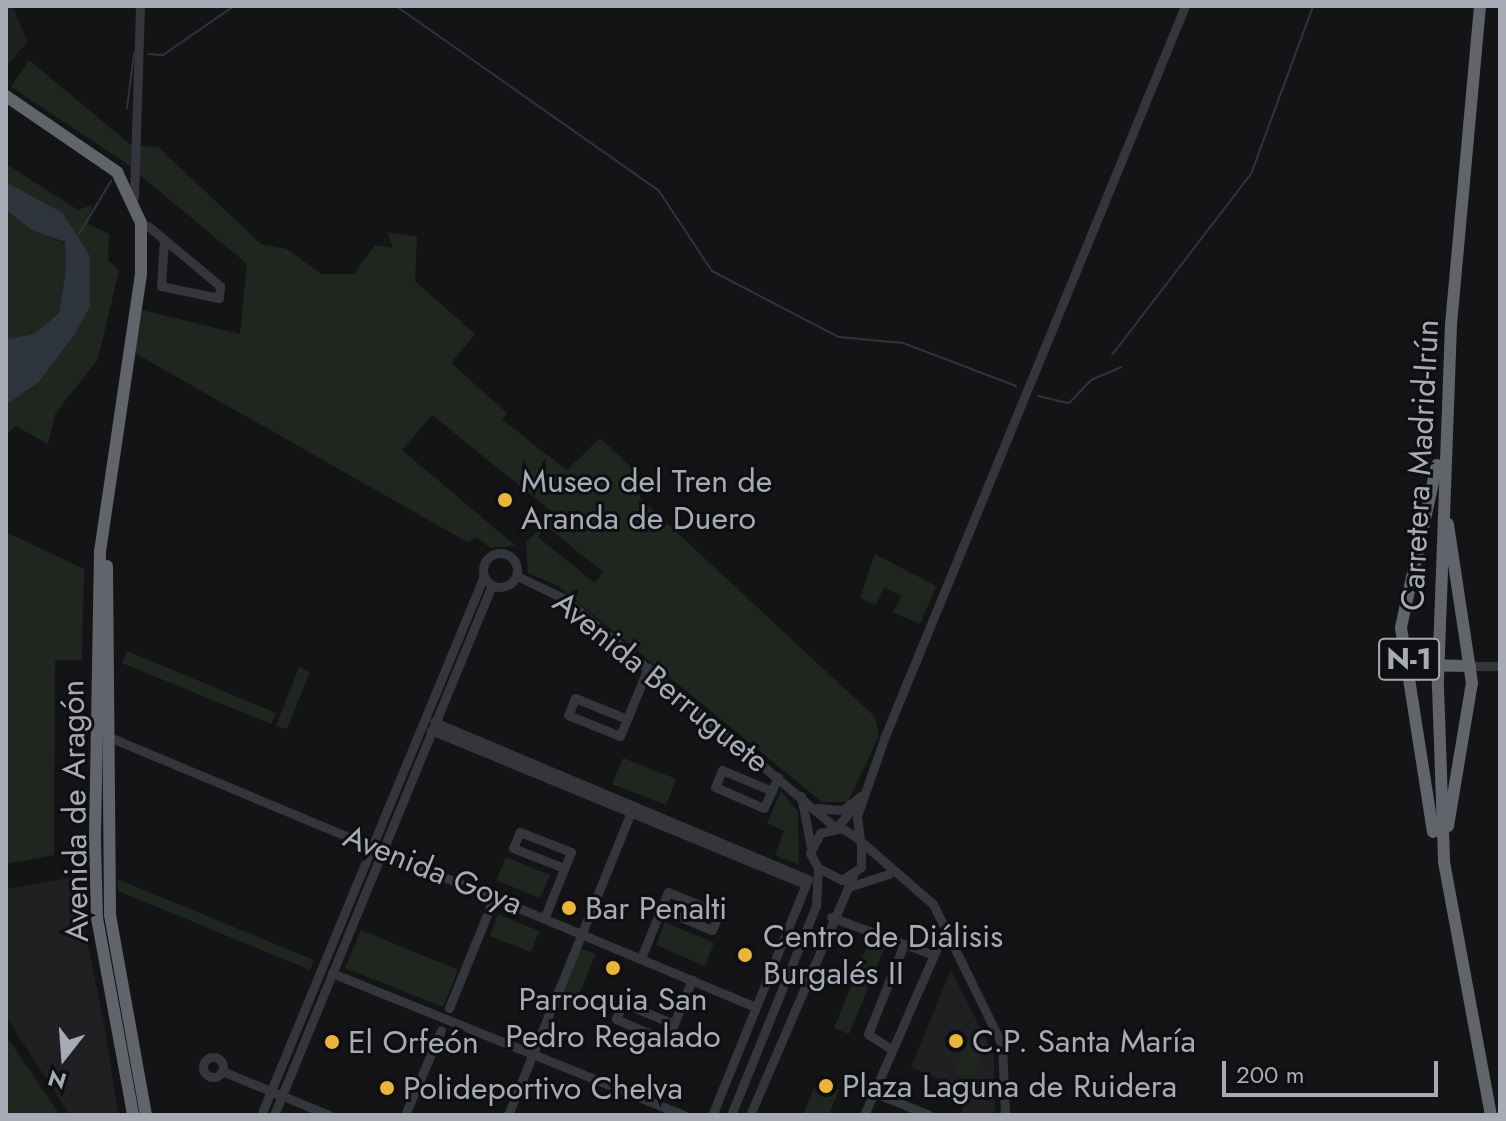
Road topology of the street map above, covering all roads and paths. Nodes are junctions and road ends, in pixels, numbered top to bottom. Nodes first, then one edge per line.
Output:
1 (140, 6) edge
2 (1185, 6) edge
3 (1480, 6) edge
4 (6, 96) edge
5 (134, 197) junction
6 (148, 226) dead end
7 (164, 240) junction
8 (141, 274) junction
9 (161, 275) junction
10 (1446, 407) junction
11 (1445, 427) junction
12 (106, 503) junction
13 (484, 576) junction
14 (517, 576) junction
15 (492, 585) junction
16 (1411, 665) junction
17 (1470, 666) junction
18 (1500, 666) edge
19 (648, 668) junction
20 (98, 698) junction
21 (627, 719) junction
22 (432, 726) junction
23 (109, 741) junction
24 (778, 777) junction
25 (772, 791) junction
26 (863, 793) junction
27 (801, 796) junction
28 (813, 805) junction
29 (628, 809) junction
30 (836, 827) junction
31 (861, 842) junction
32 (371, 844) junction
33 (383, 849) junction
34 (811, 849) junction
35 (564, 868) junction
36 (818, 868) junction
37 (856, 874) junction
38 (889, 874) junction
39 (902, 878) junction
40 (844, 885) junction
41 (495, 895) junction
42 (816, 906) junction
43 (661, 909) junction
44 (1452, 913) junction
45 (545, 916) junction
46 (831, 917) junction
47 (808, 926) junction
48 (946, 927) junction
49 (582, 933) junction
50 (782, 942) junction
51 (904, 944) junction
52 (931, 954) junction
53 (641, 958) junction
54 (332, 973) junction
55 (692, 980) junction
56 (753, 1006) junction
57 (449, 1008) dead end
58 (674, 1024) junction
59 (441, 1030) dead end
60 (891, 1049) junction
61 (532, 1055) junction
62 (222, 1071) dead end
63 (270, 1091) junction
64 (873, 1092) junction
65 (282, 1096) junction
66 (133, 1115) edge
67 (146, 1115) edge
68 (261, 1115) edge
69 (274, 1115) edge
70 (329, 1115) edge
71 (405, 1115) edge
72 (508, 1115) edge
73 (683, 1115) edge
74 (712, 1115) edge
75 (731, 1115) edge
76 (750, 1115) edge
77 (864, 1115) edge
78 (929, 1115) edge
79 (1005, 1115) edge
80 (1491, 1115) edge

1 - 5 street
2 - 26 street
3 - 10 highway, Carretera Madrid-Irún / N-1
4 - 5 highway
5 - 8 highway, Avenida de Aragón
6 - 7 street
7 - 9 street
7 - 9 street
8 - 9 street
8 - 12 highway, Avenida de Aragón
10 - 11 highway, Carretera Madrid-Irún / N-1
10 - 16 highway, N-1
11 - 17 highway, N-1
11 - 44 highway, Carretera Madrid-Irún / N-1
12 - 20 highway, Avenida de Aragón
12 - 23 highway, Avenida de Aragón
13 - 14 street
13 - 15 street
13 - 32 street
14 - 15 street
14 - 19 street, Avenida Berruguete
15 - 22 street
16 - 17 highway, N-1
16 - 44 highway, N-1
17 - 18 street
17 - 44 highway, N-1
19 - 21 street
19 - 24 street, Avenida Berruguete
20 - 23 street
20 - 66 highway, Avenida de Aragón
21 - 21 street
22 - 29 street
22 - 33 street
23 - 32 street, Avenida Goya
23 - 67 highway, Avenida de Aragón
24 - 25 street
24 - 27 street, Avenida Berruguete
25 - 25 street
26 - 28 street
26 - 30 street
26 - 31 street
27 - 28 street, Avenida Berruguete
27 - 34 street, Avenida Berruguete
28 - 30 street, Avenida Berruguete
29 - 49 street
29 - 50 street
30 - 31 street
30 - 34 street
31 - 37 street
31 - 39 street
32 - 33 street, Avenida Goya
32 - 63 street
33 - 41 street, Avenida Goya
33 - 54 street
34 - 36 street
35 - 35 street
35 - 45 street
36 - 40 street
36 - 42 street
37 - 38 street
37 - 40 street
38 - 39 street
38 - 40 street
39 - 48 street
40 - 42 street
40 - 46 street
41 - 45 street, Avenida Goya
41 - 57 street
42 - 47 street
43 - 43 street
43 - 53 street
44 - 80 highway, Carretera Madrid-Irún / N-1
45 - 49 street, Avenida Goya
46 - 51 street
46 - 76 street
47 - 50 street
47 - 75 street
48 - 52 street
48 - 79 street
49 - 53 street, Avenida Goya
49 - 61 street
50 - 56 street
51 - 52 street
51 - 60 street
52 - 60 street
53 - 55 street, Avenida Goya
54 - 61 street
54 - 65 street
55 - 56 street, Avenida Goya
55 - 58 street
56 - 74 street
58 - 58 street
59 - 71 street
60 - 64 street
61 - 72 street
61 - 73 street
62 - 63 street
63 - 65 street
63 - 68 street
64 - 77 street
64 - 78 street
65 - 69 street
65 - 70 street

